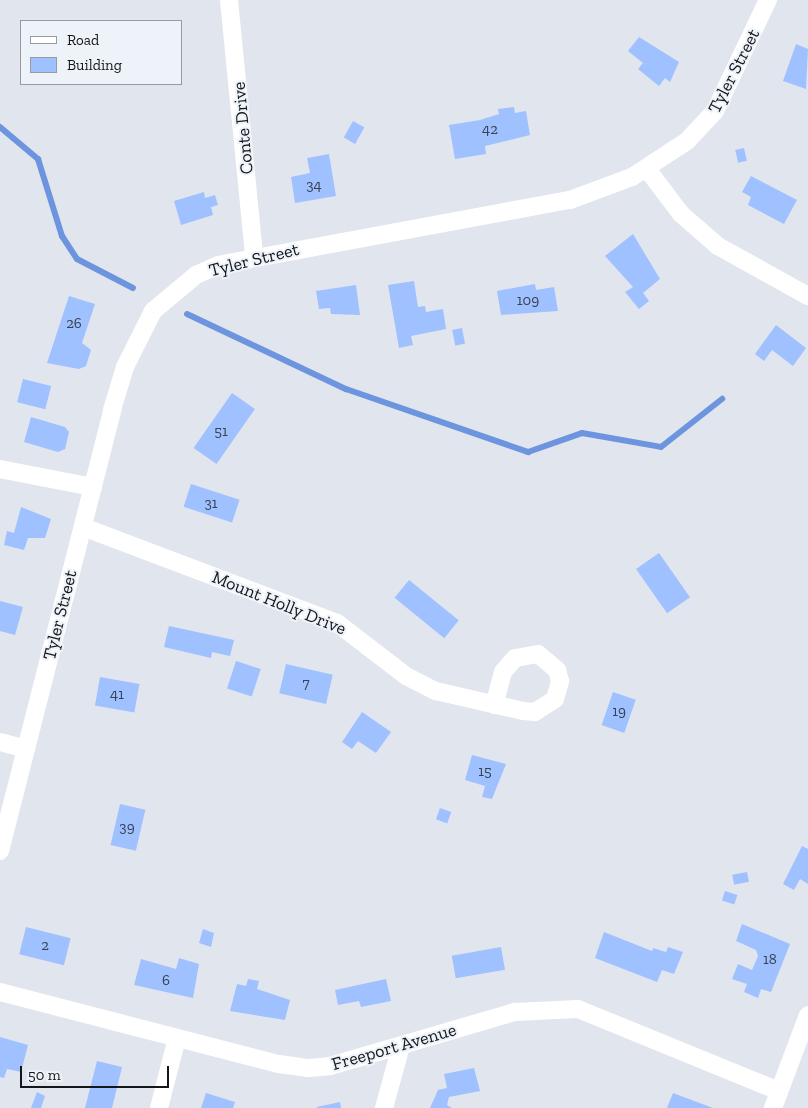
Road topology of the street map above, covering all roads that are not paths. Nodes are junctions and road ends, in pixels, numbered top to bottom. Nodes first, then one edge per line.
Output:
1 (229, 0) edge
2 (768, 0) edge
3 (647, 169) junction
4 (254, 257) junction
5 (808, 296) edge
6 (0, 469) edge
7 (93, 487) junction
8 (82, 527) junction
9 (494, 705) dead end
10 (0, 742) edge
11 (26, 749) junction
12 (0, 851) edge
13 (0, 992) edge
14 (808, 1015) edge
15 (177, 1038) junction
16 (401, 1046) junction
17 (779, 1091) junction
18 (159, 1108) edge
19 (384, 1108) edge
20 (773, 1108) edge

1 - 4 street, Conte Drive
2 - 3 street, Tyler Street
3 - 4 street, Tyler Street
3 - 5 street
4 - 7 street, Tyler Street
6 - 7 street
7 - 8 street, Tyler Street
8 - 9 street, Mount Holly Drive
8 - 11 street, Tyler Street
10 - 11 street
11 - 12 street, Tyler Street
13 - 15 street, Freeport Avenue
14 - 17 street
15 - 16 street, Freeport Avenue
15 - 18 street
16 - 17 street, Freeport Avenue
16 - 19 street
17 - 20 street

